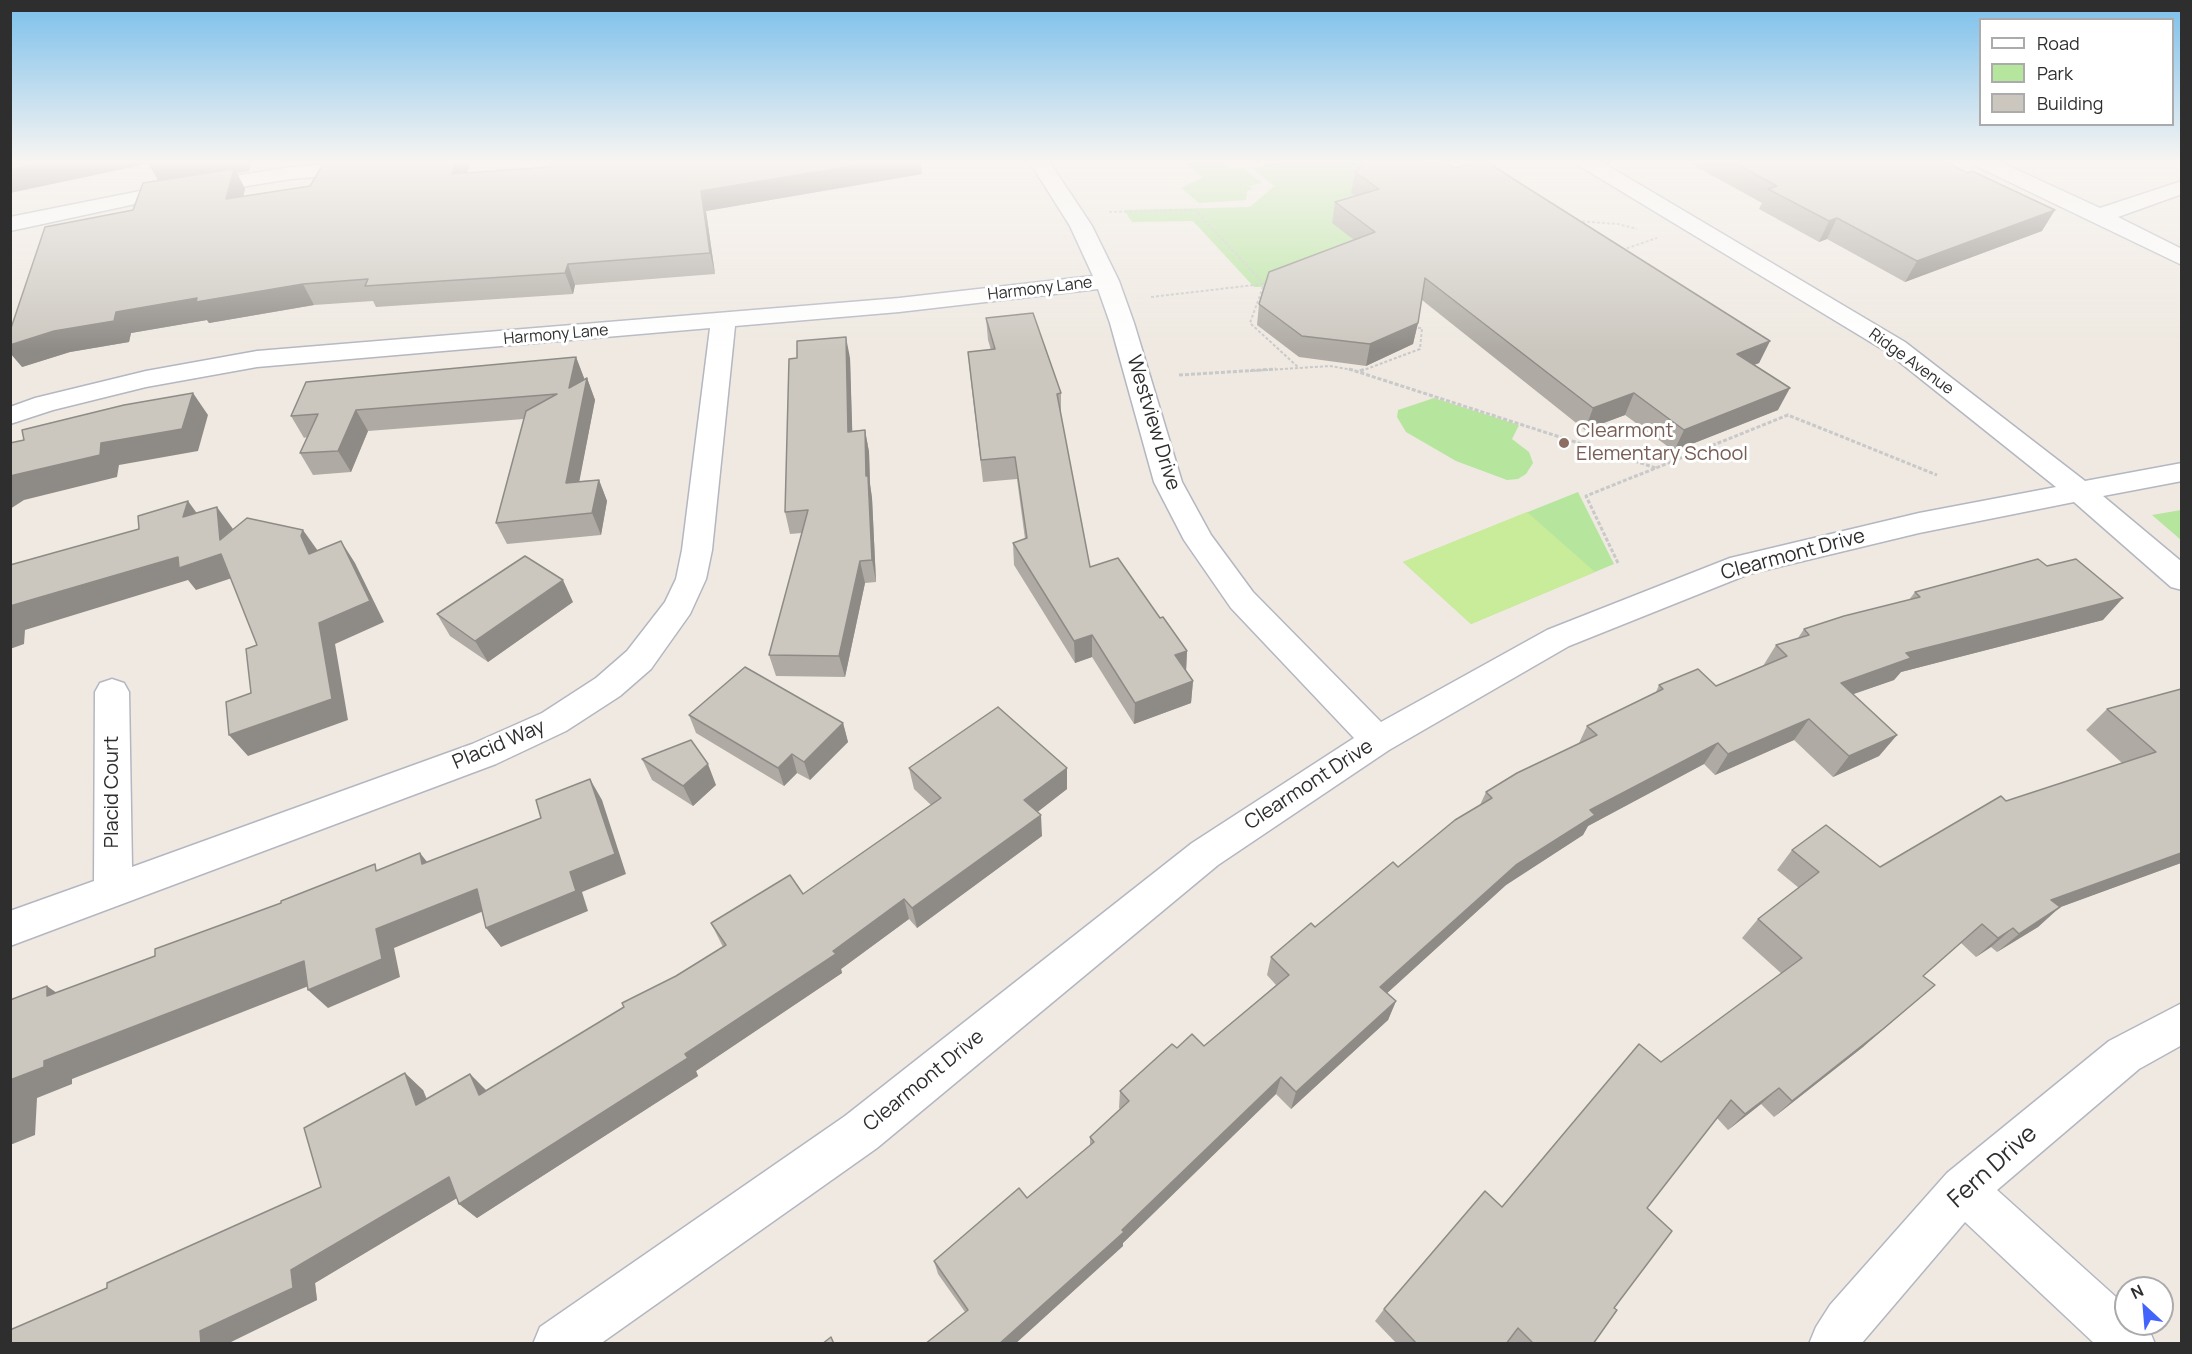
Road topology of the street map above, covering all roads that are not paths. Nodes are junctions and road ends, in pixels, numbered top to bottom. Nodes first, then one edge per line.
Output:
1 (1081, 224) edge
2 (1691, 224) edge
3 (2115, 224) edge
4 (2181, 258) edge
5 (1107, 281) junction
6 (723, 321) junction
7 (10, 416) edge
8 (2181, 472) edge
9 (2079, 491) junction
10 (2181, 579) edge
11 (112, 692) dead end
12 (1377, 740) junction
13 (113, 891) junction
14 (10, 929) edge
15 (2181, 1022) edge
16 (1963, 1189) junction
17 (557, 1344) edge
18 (1833, 1344) edge
19 (2131, 1344) edge

1 - 5 street, Westview Drive
2 - 9 street, Ridge Avenue
3 - 4 street
5 - 6 street, Harmony Lane
5 - 12 street, Westview Drive
6 - 7 street, Harmony Lane
6 - 13 street, Placid Way
8 - 9 street, Clearmont Drive
9 - 10 street, Ridge Avenue
9 - 12 street, Clearmont Drive
11 - 13 street, Placid Court
12 - 17 street, Clearmont Drive
13 - 14 street, Placid Way
15 - 16 street, Fern Drive
16 - 18 street, Fern Drive
16 - 19 street

